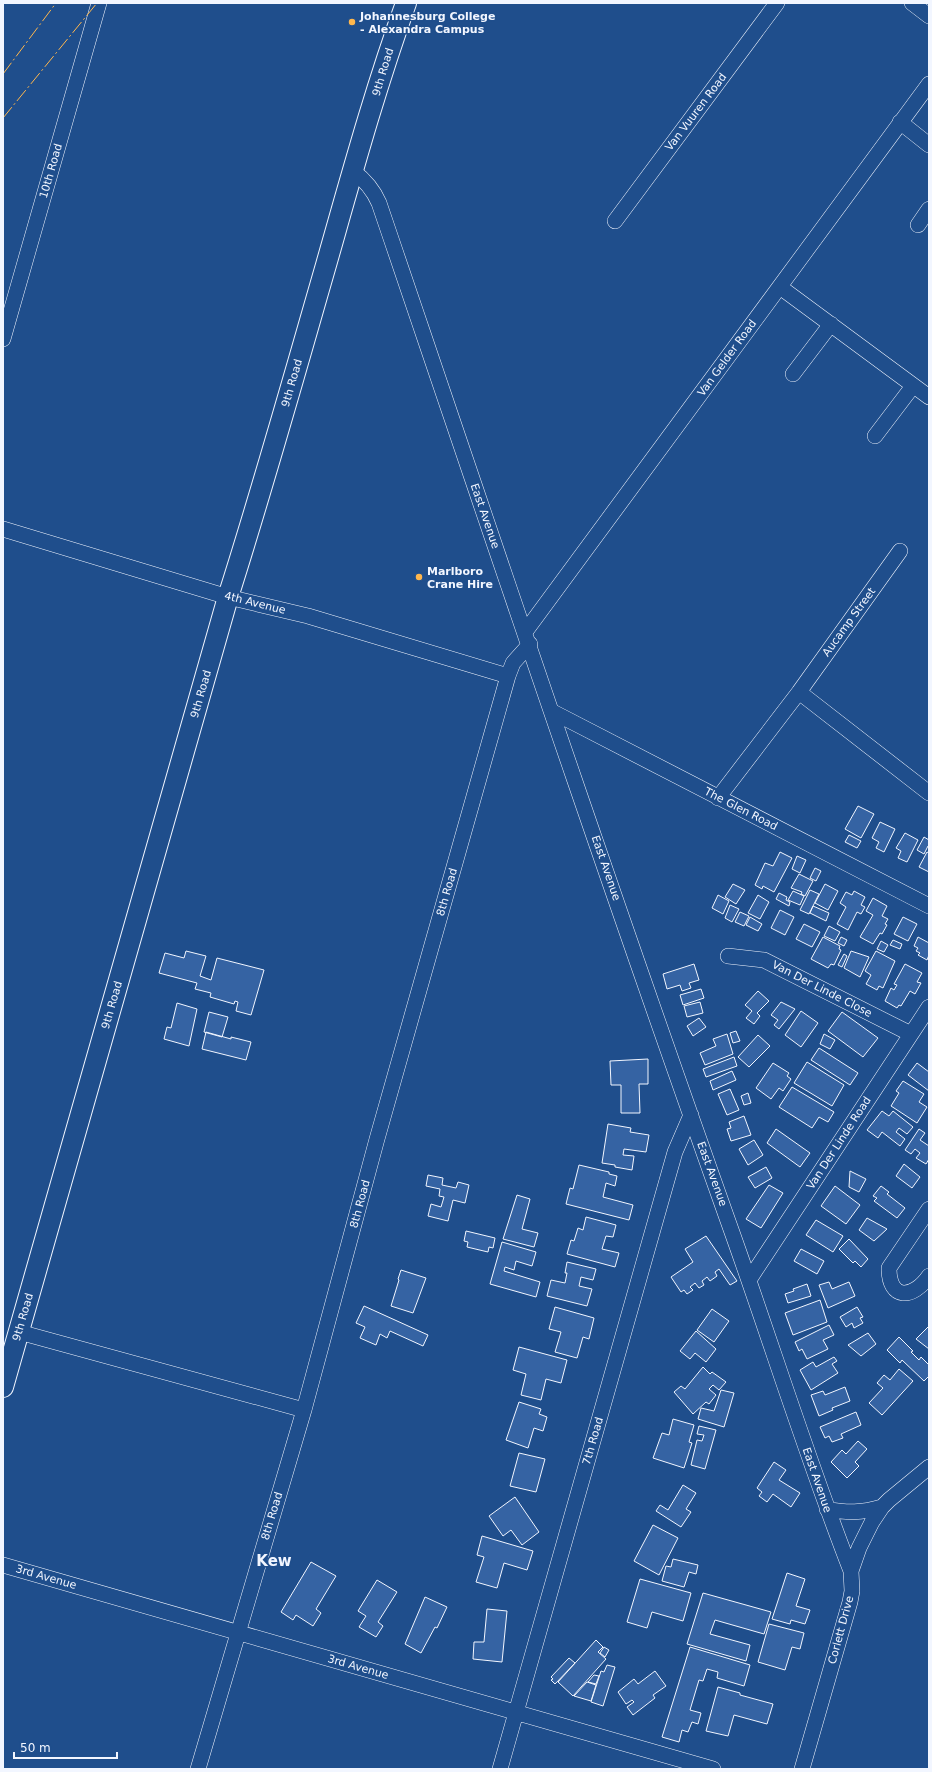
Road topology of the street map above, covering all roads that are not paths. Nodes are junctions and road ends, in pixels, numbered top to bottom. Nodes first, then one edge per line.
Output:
1 (99, 3) edge
2 (406, 3) edge
3 (776, 3) edge
4 (912, 3) edge
5 (929, 16) edge
6 (929, 84) edge
7 (900, 122) junction
8 (929, 145) edge
9 (352, 170) junction
10 (929, 209) edge
11 (615, 221) dead end
12 (918, 225) dead end
13 (780, 286) junction
14 (831, 324) junction
15 (3, 338) edge
16 (793, 374) dead end
17 (913, 386) junction
18 (929, 397) edge
19 (875, 436) dead end
20 (3, 529) edge
21 (900, 551) dead end
22 (228, 597) junction
23 (527, 638) junction
24 (508, 676) junction
25 (799, 692) junction
26 (553, 712) junction
27 (929, 793) edge
28 (718, 798) junction
29 (929, 906) edge
30 (728, 956) dead end
31 (929, 1007) edge
32 (911, 1034) junction
33 (691, 1115) junction
34 (929, 1209) edge
35 (929, 1276) edge
36 (749, 1280) junction
37 (19, 1332) junction
38 (3, 1386) edge
39 (304, 1410) junction
40 (929, 1468) edge
41 (882, 1507) junction
42 (827, 1509) junction
43 (3, 1565) edge
44 (851, 1571) junction
45 (237, 1632) junction
46 (517, 1712) junction
47 (198, 1769) edge
48 (500, 1769) edge
49 (713, 1769) edge
50 (802, 1769) edge

1 - 15 street, 10th Road
2 - 9 main road, 9th Road
3 - 11 street, Van Vuuren Road
4 - 5 street
6 - 7 street, Van Gelder Road
7 - 8 street
7 - 13 street, Van Gelder Road
9 - 22 main road, 9th Road
9 - 23 street, East Avenue
10 - 12 street
13 - 14 street
13 - 23 street, Van Gelder Road
14 - 16 street
14 - 17 street
17 - 18 street
17 - 19 street
20 - 22 street, 4th Avenue
21 - 25 street, Aucamp Street
22 - 24 street, 4th Avenue
22 - 37 main road, 9th Road
23 - 24 street, 8th Road
23 - 26 street, East Avenue
24 - 39 street, 8th Road
25 - 27 street
25 - 28 street, Aucamp Street
26 - 28 street, The Glen Road
26 - 33 street, East Avenue
28 - 29 street, The Glen Road
30 - 32 street, Van Der Linde Close
31 - 32 street, Van Der Linde Road
32 - 36 street, Van Der Linde Road
33 - 36 street, East Avenue
33 - 46 street, 7th Road
34 - 35 street
36 - 42 street, East Avenue
37 - 38 main road, 9th Road
37 - 39 street
39 - 45 street, 8th Road
40 - 41 street, Corlett Drive
41 - 42 street
41 - 44 street, Corlett Drive
42 - 44 street, East Avenue
43 - 45 street, 3rd Avenue
44 - 50 street, Corlett Drive
45 - 46 street, 3rd Avenue
45 - 47 street, 8th Road
46 - 48 street, 7th Road
46 - 49 street, 3rd Avenue

